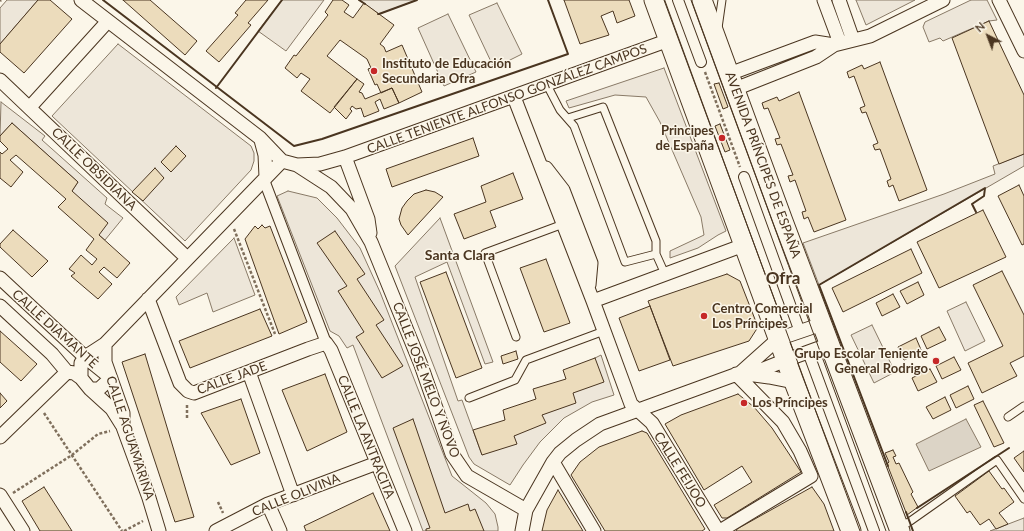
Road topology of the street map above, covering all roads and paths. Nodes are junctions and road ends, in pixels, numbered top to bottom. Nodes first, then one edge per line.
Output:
1 (81, 0) edge
2 (654, 0) edge
3 (678, 0) edge
4 (702, 0) edge
5 (722, 0) edge
6 (824, 0) edge
7 (839, 0) edge
8 (943, 0) edge
9 (999, 0) edge
10 (108, 21) junction
11 (716, 38) junction
12 (669, 40) junction
13 (842, 42) junction
14 (1024, 51) edge
15 (701, 62) joint
16 (0, 80) edge
17 (732, 82) junction
18 (547, 85) junction
19 (514, 97) junction
20 (30, 107) junction
21 (568, 118) junction
22 (260, 138) junction
23 (346, 157) junction
24 (282, 161) junction
25 (297, 165) junction
26 (744, 177) joint
27 (265, 179) junction
28 (229, 215) junction
29 (569, 222) junction
30 (371, 242) junction
31 (744, 245) junction
32 (656, 254) junction
33 (187, 258) junction
34 (665, 274) junction
35 (0, 278) edge
36 (591, 295) junction
37 (148, 300) junction
38 (0, 306) edge
39 (822, 324) junction
40 (604, 331) junction
41 (800, 332) junction
42 (275, 334) dead end
43 (516, 337) dead end
44 (778, 339) junction
45 (326, 343) junction
46 (104, 344) junction
47 (830, 344) junction
48 (808, 352) junction
49 (85, 357) junction
50 (786, 360) junction
51 (67, 372) junction
52 (249, 372) junction
53 (742, 374) junction
54 (81, 378) junction
55 (111, 378) junction
56 (794, 382) junction
57 (90, 389) junction
58 (468, 398) dead end
59 (36, 401) junction
60 (1024, 406) edge
61 (639, 411) junction
62 (1008, 417) dead end
63 (123, 427) junction
64 (0, 437) edge
65 (72, 455) junction
66 (553, 462) junction
67 (377, 463) junction
68 (293, 495) junction
69 (1, 497) edge
70 (1024, 500) edge
71 (268, 504) junction
72 (526, 510) junction
73 (154, 514) junction
74 (899, 529) edge
75 (23, 531) edge
76 (123, 531) edge
77 (159, 531) edge
78 (216, 531) edge
79 (280, 531) edge
80 (405, 531) edge
81 (522, 531) edge
82 (594, 531) edge
83 (719, 531) edge
84 (851, 531) edge
85 (874, 531) edge

1 - 10 street
2 - 12 main road
3 - 15 street
4 - 11 main road, AVENIDA PRÍNCIPES DE ESPAÑA
5 - 11 lane
6 - 13 street
7 - 13 street
8 - 13 street
9 - 14 street
10 - 20 street
10 - 22 street
11 - 17 main road, AVENIDA PRÍNCIPES DE ESPAÑA
12 - 18 street, CALLE TENIENTE ALFONSO GONZÁLEZ CAMPOS
12 - 31 main road
13 - 17 street
15 - 26 path
16 - 20 street, CALLE OBSIDIANA
17 - 39 main road, AVENIDA PRÍNCIPES DE ESPAÑA
18 - 19 street, CALLE TENIENTE ALFONSO GONZÁLEZ CAMPOS
18 - 21 lane
19 - 23 street, CALLE TENIENTE ALFONSO GONZÁLEZ CAMPOS
19 - 29 street, CALLE FEIJOO
20 - 33 street, CALLE OBSIDIANA
21 - 32 lane
21 - 32 lane
22 - 24 street
22 - 27 street
23 - 25 street, CALLE TENIENTE ALFONSO GONZÁLEZ CAMPOS
23 - 30 street
24 - 25 street
24 - 27 street
25 - 30 street
26 - 41 street, AVENIDA PRÍNCIPES DE ESPAÑA
27 - 28 street
27 - 45 street
28 - 33 street
28 - 42 path
29 - 36 street, CALLE FEIJOO
29 - 43 lane
30 - 72 street, CALLE JOSÉ MELO Y NOVO
31 - 34 street
31 - 44 main road
32 - 34 lane
33 - 37 street
34 - 36 street
35 - 49 street, CALLE DIAMANTE
36 - 40 street, CALLE FEIJOO
37 - 46 street
37 - 52 street, CALLE JADE
38 - 51 street
39 - 41 street
39 - 47 main road, AVENIDA PRÍNCIPES DE ESPAÑA
40 - 58 lane
40 - 61 street, CALLE FEIJOO
41 - 44 street
44 - 50 main road
44 - 53 street
45 - 52 street, CALLE JADE
45 - 67 street, CALLE LA ANTRACITA
46 - 49 street
46 - 55 street, CALLE AGUAMARINA
47 - 48 street
47 - 74 main road, AVENIDA PRÍNCIPES DE ESPAÑA
48 - 50 street
48 - 85 street
49 - 54 street
49 - 55 street, CALLE DIAMANTE
50 - 53 street
50 - 56 main road
51 - 54 street
51 - 59 street
52 - 68 street
53 - 56 street
53 - 61 street
53 - 83 street
54 - 57 street
55 - 57 street
55 - 63 street, CALLE AGUAMARINA
56 - 84 main road
57 - 63 street
59 - 64 street
59 - 65 path
60 - 62 lane
61 - 66 street
61 - 83 street, CALLE FEIJOO
63 - 65 path
63 - 73 street, CALLE AGUAMARINA
65 - 69 path
65 - 76 path
66 - 72 street
66 - 82 street
67 - 68 street, CALLE OLIVINA
67 - 80 street, CALLE LA ANTRACITA
68 - 71 street, CALLE OLIVINA
69 - 75 street
70 - 74 lane
71 - 78 street, CALLE OLIVINA
71 - 79 street
72 - 81 street
73 - 76 path
73 - 77 street, CALLE AGUAMARINA

